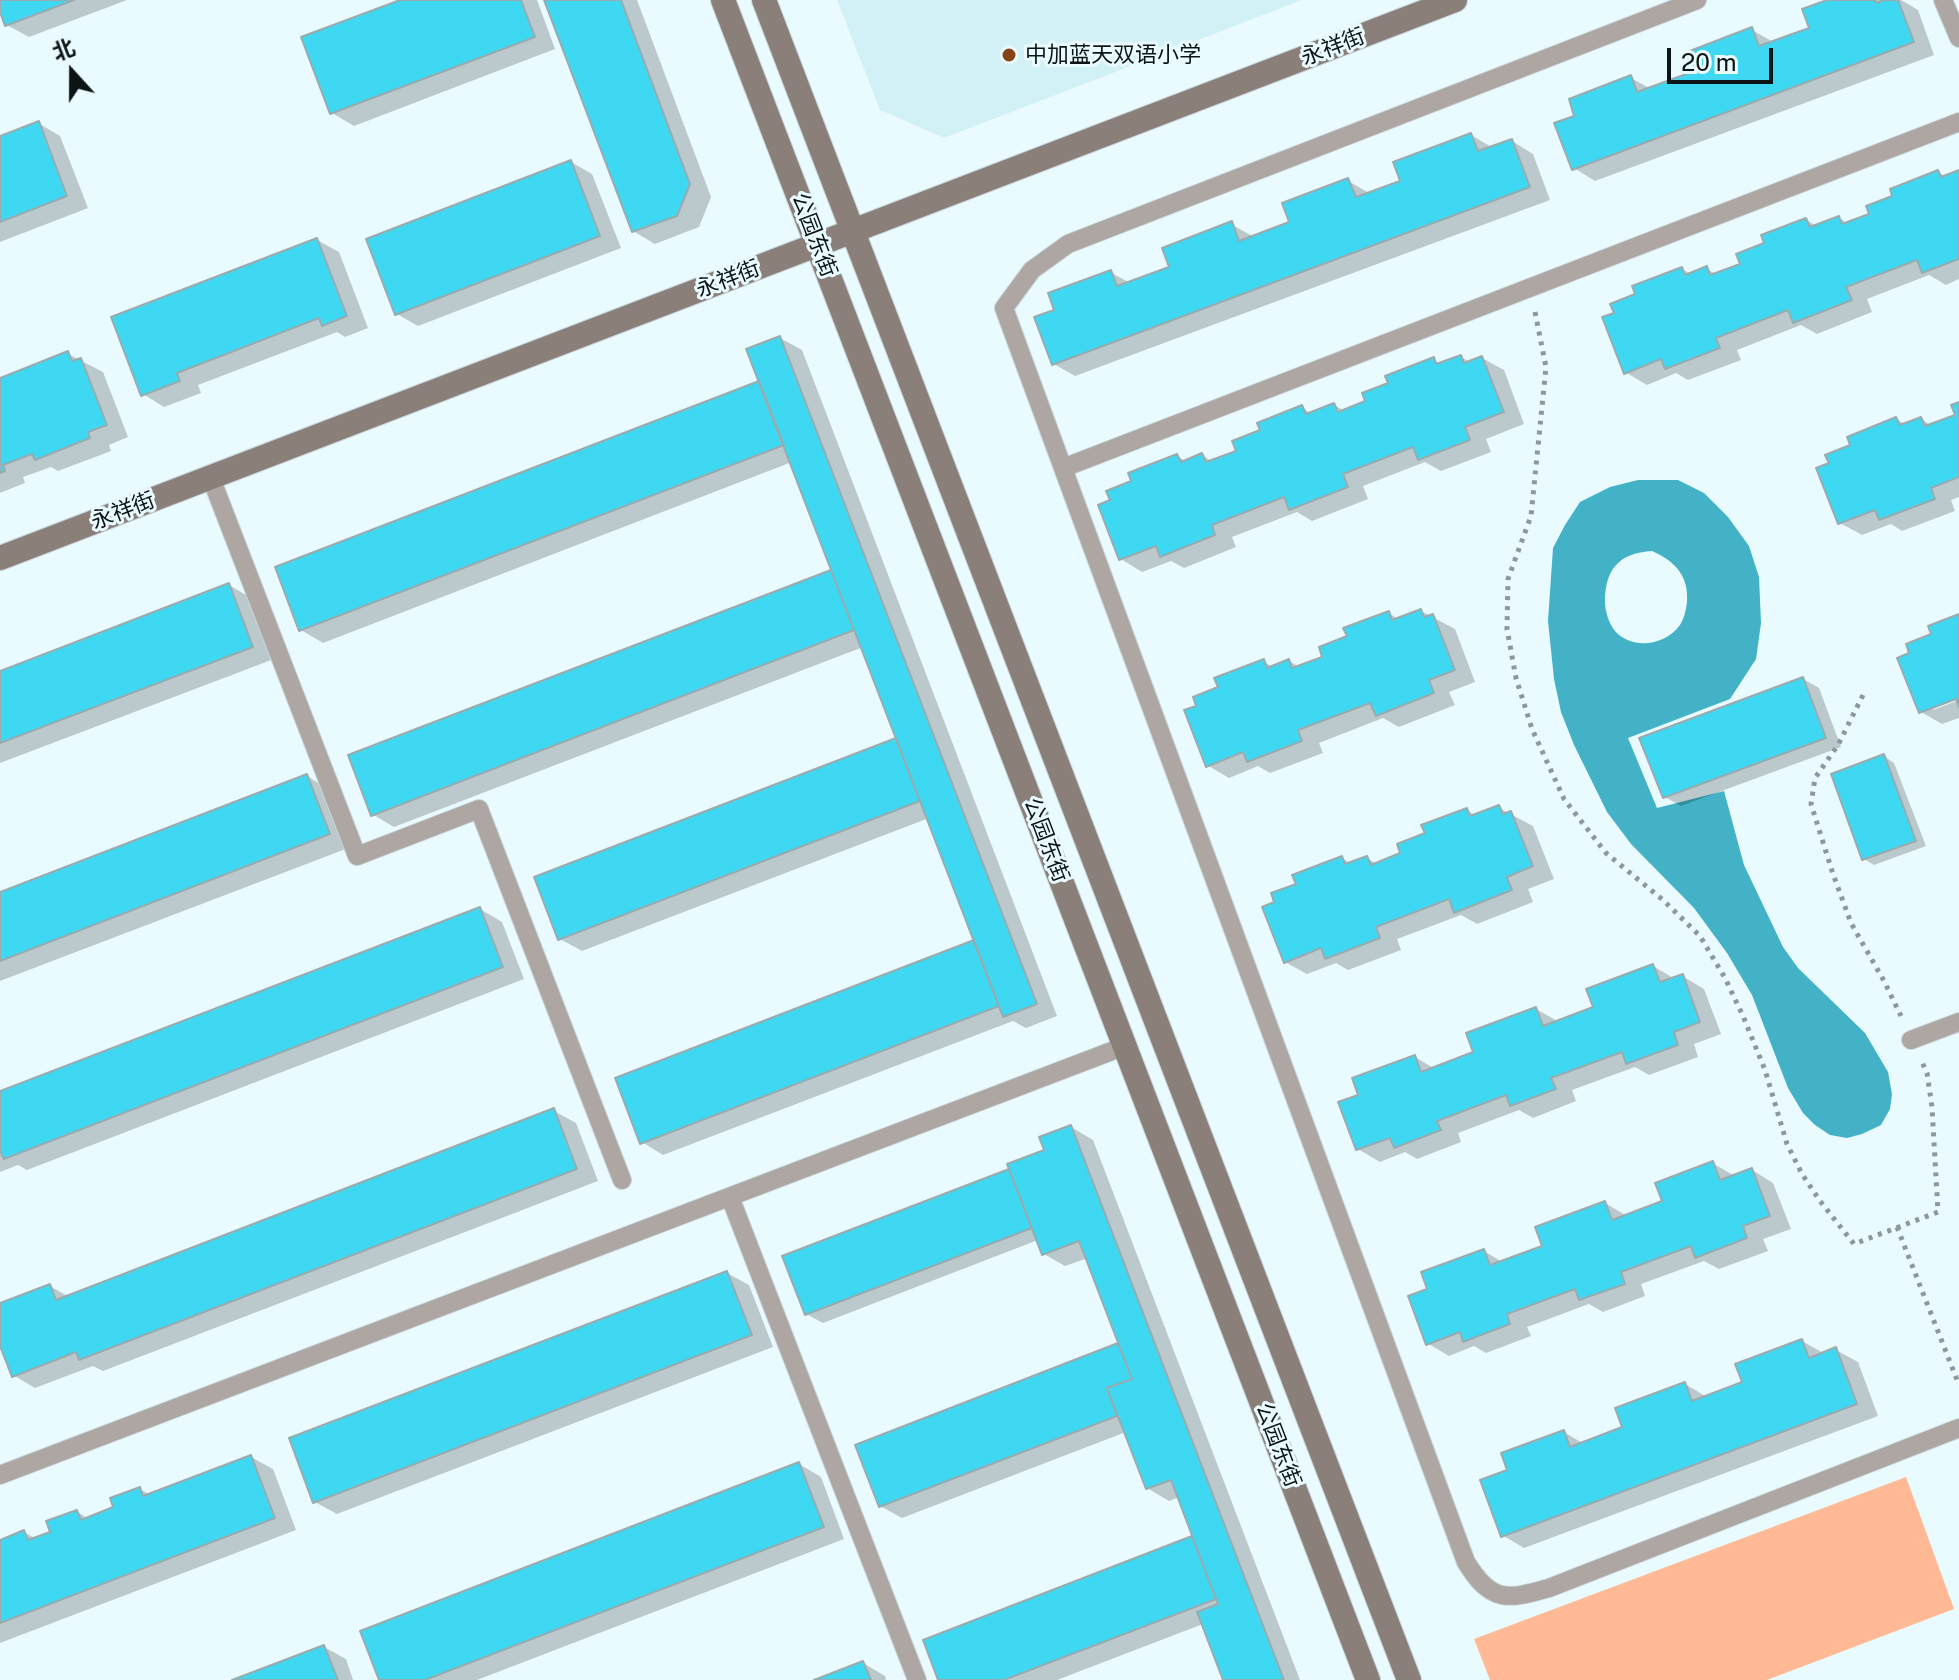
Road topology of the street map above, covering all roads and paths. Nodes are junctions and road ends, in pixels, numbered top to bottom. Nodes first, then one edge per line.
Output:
1 (723, 0) edge
2 (764, 0) edge
3 (1455, 0) edge
4 (1697, 0) edge
5 (1943, 0) edge
6 (1959, 38) edge
7 (1959, 122) edge
8 (853, 231) junction
9 (817, 245) junction
10 (1531, 287) junction
11 (1063, 468) junction
12 (211, 478) junction
13 (0, 558) edge
14 (1863, 695) dead end
15 (1959, 1022) edge
16 (1911, 1040) junction
17 (1125, 1046) junction
18 (622, 1180) dead end
19 (730, 1197) junction
20 (1897, 1227) junction
21 (1959, 1385) edge
22 (1959, 1428) edge
23 (0, 1475) edge
24 (917, 1680) edge
25 (1368, 1680) edge
26 (1409, 1680) edge

1 - 9 street, 公园东街
2 - 8 street, 公园东街
3 - 8 street, 永祥街
4 - 11 lane
5 - 6 lane
7 - 10 lane
8 - 9 street, 永祥街
8 - 26 street, 公园东街
9 - 12 street, 永祥街
9 - 17 street, 公园东街
10 - 11 lane
10 - 20 path
11 - 22 lane
12 - 13 street, 永祥街
12 - 18 lane
14 - 16 path
15 - 16 lane
16 - 20 path
17 - 19 lane
17 - 25 street, 公园东街
19 - 23 lane
19 - 24 lane
20 - 21 path

